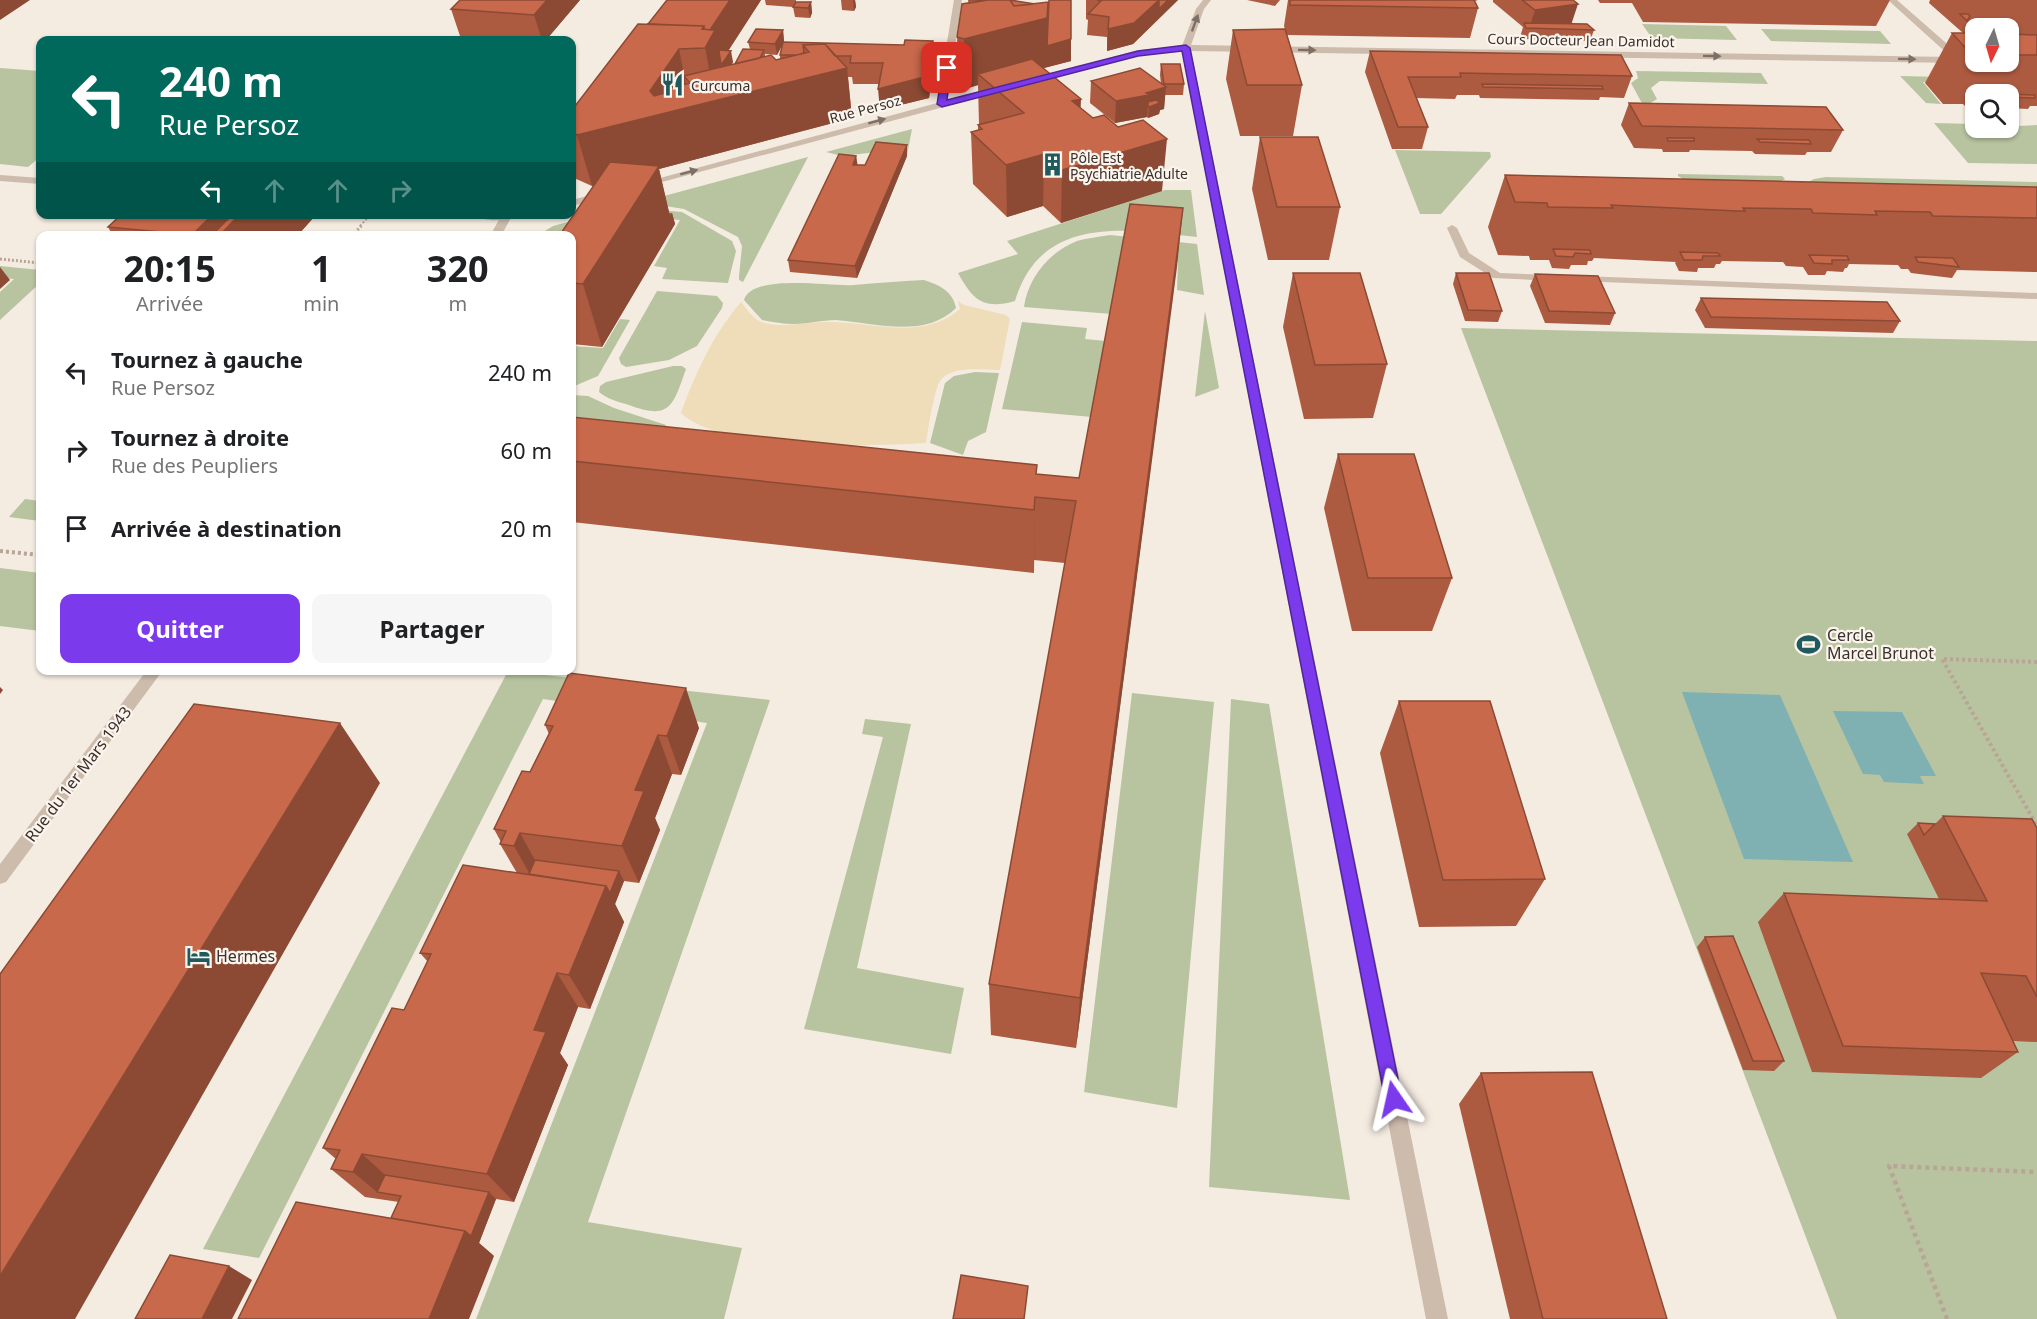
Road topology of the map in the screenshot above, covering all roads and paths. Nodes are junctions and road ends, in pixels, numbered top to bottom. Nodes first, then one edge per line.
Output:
1 (958, 0) edge
2 (1208, 0) edge
3 (1892, 0) edge
4 (1186, 48) junction
5 (1959, 60) junction
6 (1965, 60) edge
7 (1022, 83) edge
8 (1011, 86) edge
9 (942, 104) junction
10 (0, 178) edge
11 (36, 181) edge
12 (629, 187) edge
13 (618, 190) edge
14 (576, 202) edge
15 (367, 219) edge
16 (1452, 228) dead end
17 (356, 231) edge
18 (0, 259) edge
19 (36, 263) edge
20 (2037, 296) edge
21 (0, 551) edge
22 (36, 555) edge
23 (2037, 662) edge
24 (152, 675) edge
25 (2037, 826) edge
26 (0, 877) edge
27 (2037, 1172) edge
28 (1437, 1319) edge
29 (1947, 1319) edge

1 - 9 street
4 -> 2 street
3 - 5 street
4 -> 5 street, Cours Docteur Jean Damidot
4 - 7 street
4 - 28 street
5 - 6 street, Cours Docteur Jean Damidot
8 - 9 street, Rue Persoz
12 -> 9 street, Rue Persoz
10 - 11 street
13 - 14 street
15 - 17 path
16 - 20 street
18 - 19 path
21 - 22 path
23 - 25 path
24 - 26 street, Rue du 1er Mars 1943
27 - 29 path

